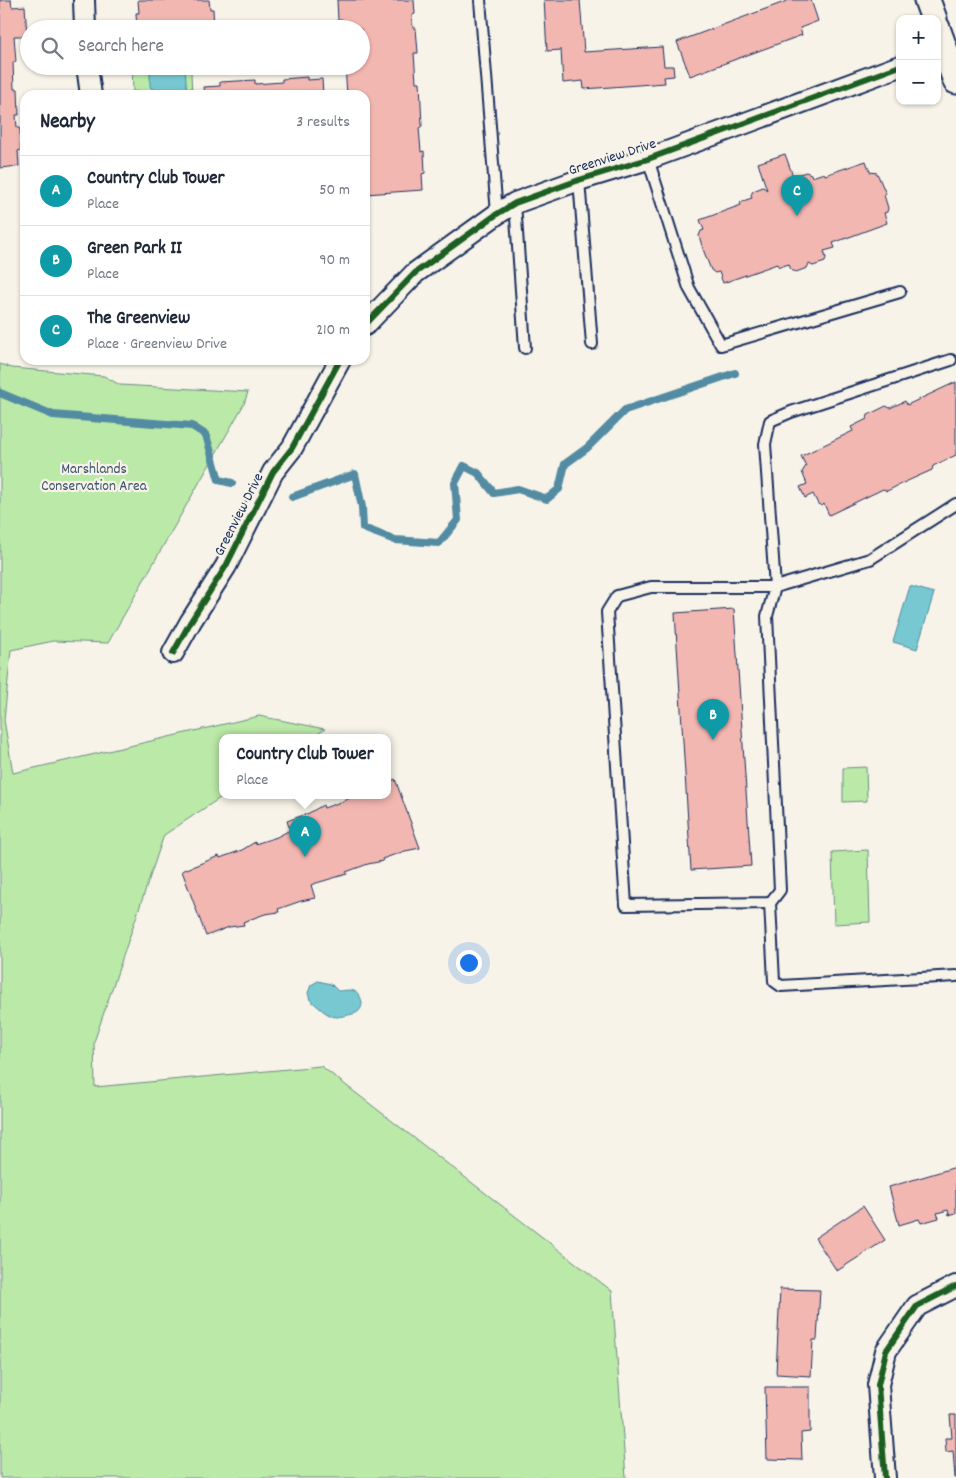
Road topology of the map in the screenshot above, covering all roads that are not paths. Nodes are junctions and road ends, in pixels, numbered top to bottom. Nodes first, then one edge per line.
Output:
1 (84, 0) edge
2 (480, 0) edge
3 (927, 0) edge
4 (933, 15) edge
5 (85, 20) edge
6 (941, 45) edge
7 (896, 67) edge
8 (88, 75) edge
9 (956, 81) edge
10 (90, 90) edge
11 (648, 159) junction
12 (579, 180) junction
13 (515, 203) junction
14 (497, 214) junction
15 (900, 292) dead end
16 (370, 320) edge
17 (592, 344) dead end
18 (525, 348) dead end
19 (951, 360) dead end
20 (337, 365) edge
21 (956, 504) edge
22 (775, 587) junction
23 (173, 653) dead end
24 (770, 903) junction
25 (956, 976) edge
26 (956, 1286) edge
27 (885, 1478) edge

1 - 5 street
2 - 14 lane
3 - 4 street
6 - 9 street
7 - 11 street, Greenview Drive
8 - 10 street
11 - 12 street, Greenview Drive
11 - 15 lane
12 - 13 street, Greenview Drive
12 - 17 lane
13 - 14 street, Greenview Drive
13 - 18 lane
14 - 16 street, Greenview Drive
19 - 22 lane
20 - 23 street, Greenview Drive
21 - 22 lane
22 - 24 lane
22 - 24 lane
24 - 25 lane
26 - 27 street

